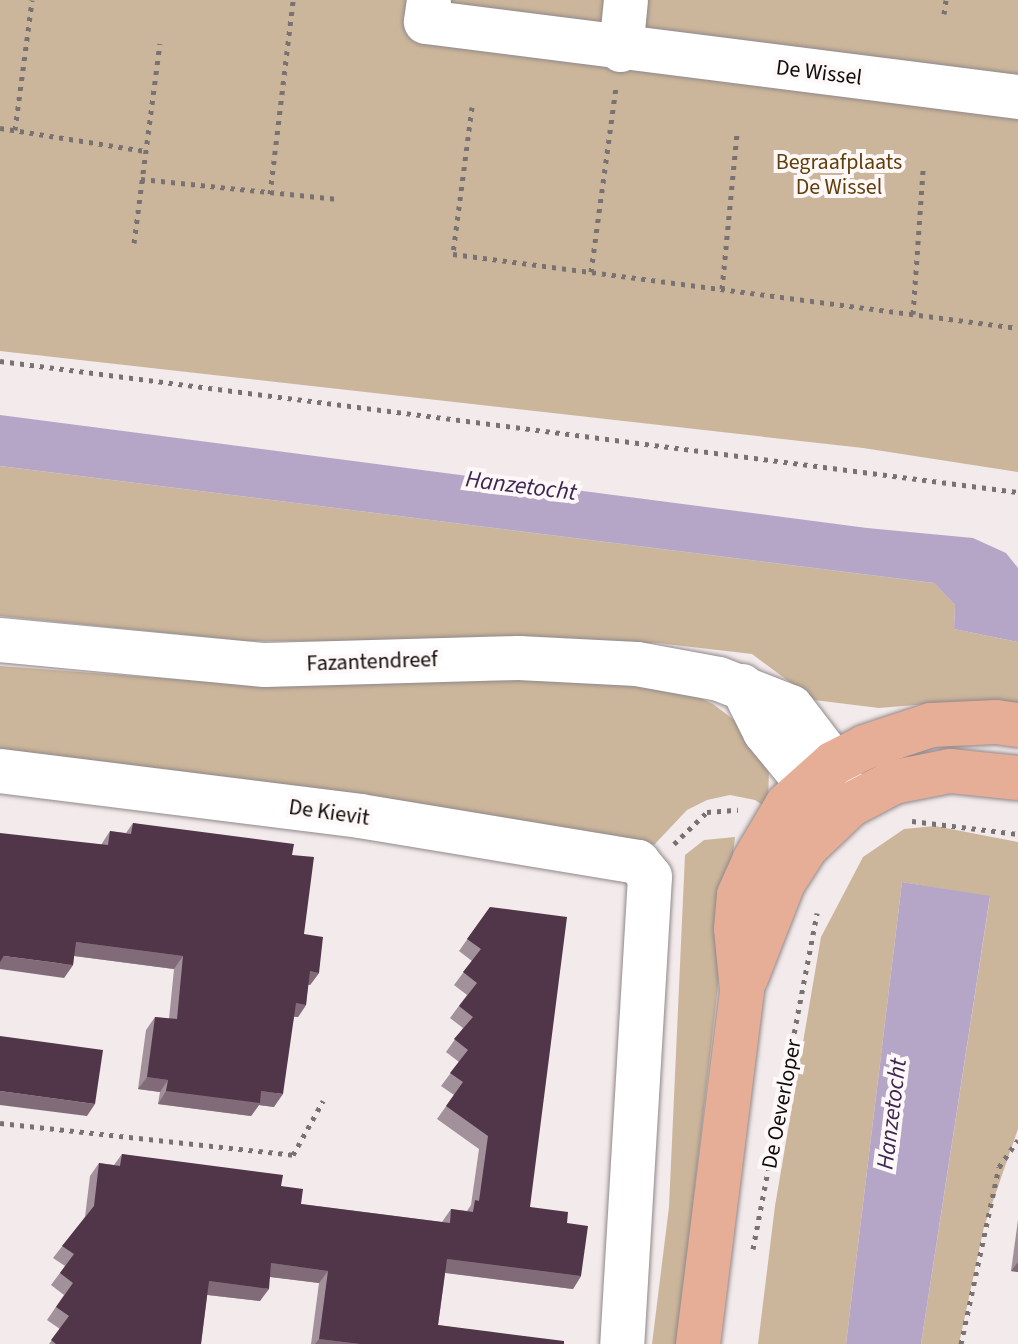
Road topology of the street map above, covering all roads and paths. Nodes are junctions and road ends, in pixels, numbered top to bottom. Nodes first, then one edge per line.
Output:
1 (32, 0) edge
2 (293, 0) edge
3 (429, 0) edge
4 (626, 0) edge
5 (946, 0) edge
6 (944, 14) dead end
7 (160, 44) dead end
8 (621, 50) junction
9 (1018, 97) edge
10 (472, 107) dead end
11 (0, 128) edge
12 (15, 130) junction
13 (737, 133) dead end
14 (145, 151) junction
15 (923, 170) dead end
16 (141, 179) junction
17 (270, 194) junction
18 (338, 199) dead end
19 (134, 243) dead end
20 (591, 272) junction
21 (722, 289) junction
22 (913, 314) junction
23 (1018, 328) edge
24 (0, 361) edge
25 (1018, 492) edge
26 (0, 640) edge
27 (1018, 725) edge
28 (0, 771) edge
29 (821, 773) junction
30 (1018, 778) edge
31 (850, 805) junction
32 (897, 826) dead end
33 (1018, 834) edge
34 (819, 903) dead end
35 (742, 991) junction
36 (323, 1101) dead end
37 (0, 1123) edge
38 (1018, 1140) edge
39 (752, 1253) dead end
40 (622, 1344) edge
41 (698, 1344) edge
42 (961, 1344) edge

1 - 12 path
2 - 17 path
3 - 8 street, De Wissel
4 - 8 street
5 - 6 path
7 - 14 path
8 - 9 street, De Wissel
8 - 20 path
10 - 20 path
11 - 12 path
12 - 14 path
13 - 21 path
14 - 16 path
15 - 22 path
16 - 17 path
16 - 19 path
17 - 18 path
20 - 21 path
21 - 22 path
22 - 23 path
24 - 25 path
26 - 29 street, Fazantendreef
27 - 29 main road
28 - 40 street, De Kievit
29 - 31 street, Fazantendreef
29 - 35 main road
30 - 31 main road
31 - 35 main road
32 - 33 path
34 - 39 path, De Oeverloper
35 - 41 main road
36 - 37 path
38 - 42 path

